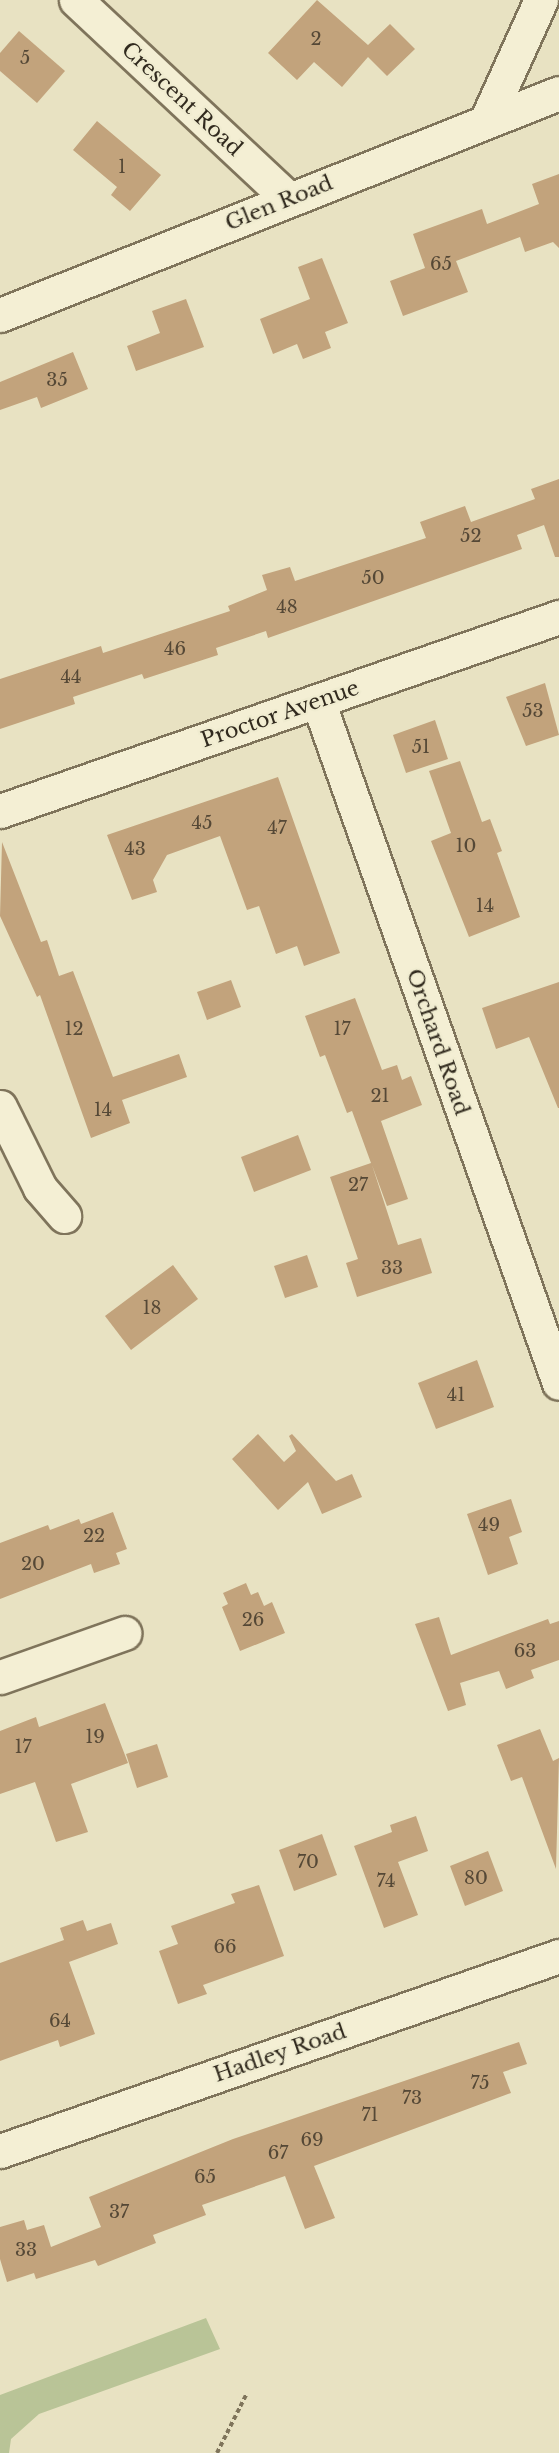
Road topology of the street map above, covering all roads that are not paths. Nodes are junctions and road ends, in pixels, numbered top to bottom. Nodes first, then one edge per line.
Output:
1 (76, 0) edge
2 (541, 0) edge
3 (559, 93) edge
4 (486, 122) junction
5 (289, 199) junction
6 (0, 315) edge
7 (559, 617) edge
8 (318, 701) junction
9 (0, 811) edge
10 (0, 1107) edge
11 (64, 1216) dead end
12 (559, 1383) edge
13 (124, 1633) dead end
14 (0, 1677) edge
15 (559, 1956) edge
16 (0, 2151) edge

1 - 5 street, Crescent Road
2 - 4 street
3 - 4 street, Glen Road
4 - 5 street, Glen Road
5 - 6 street, Glen Road
7 - 8 street, Proctor Avenue
8 - 9 street, Proctor Avenue
8 - 12 street, Orchard Road
10 - 11 street
13 - 14 street
15 - 16 street, Hadley Road

